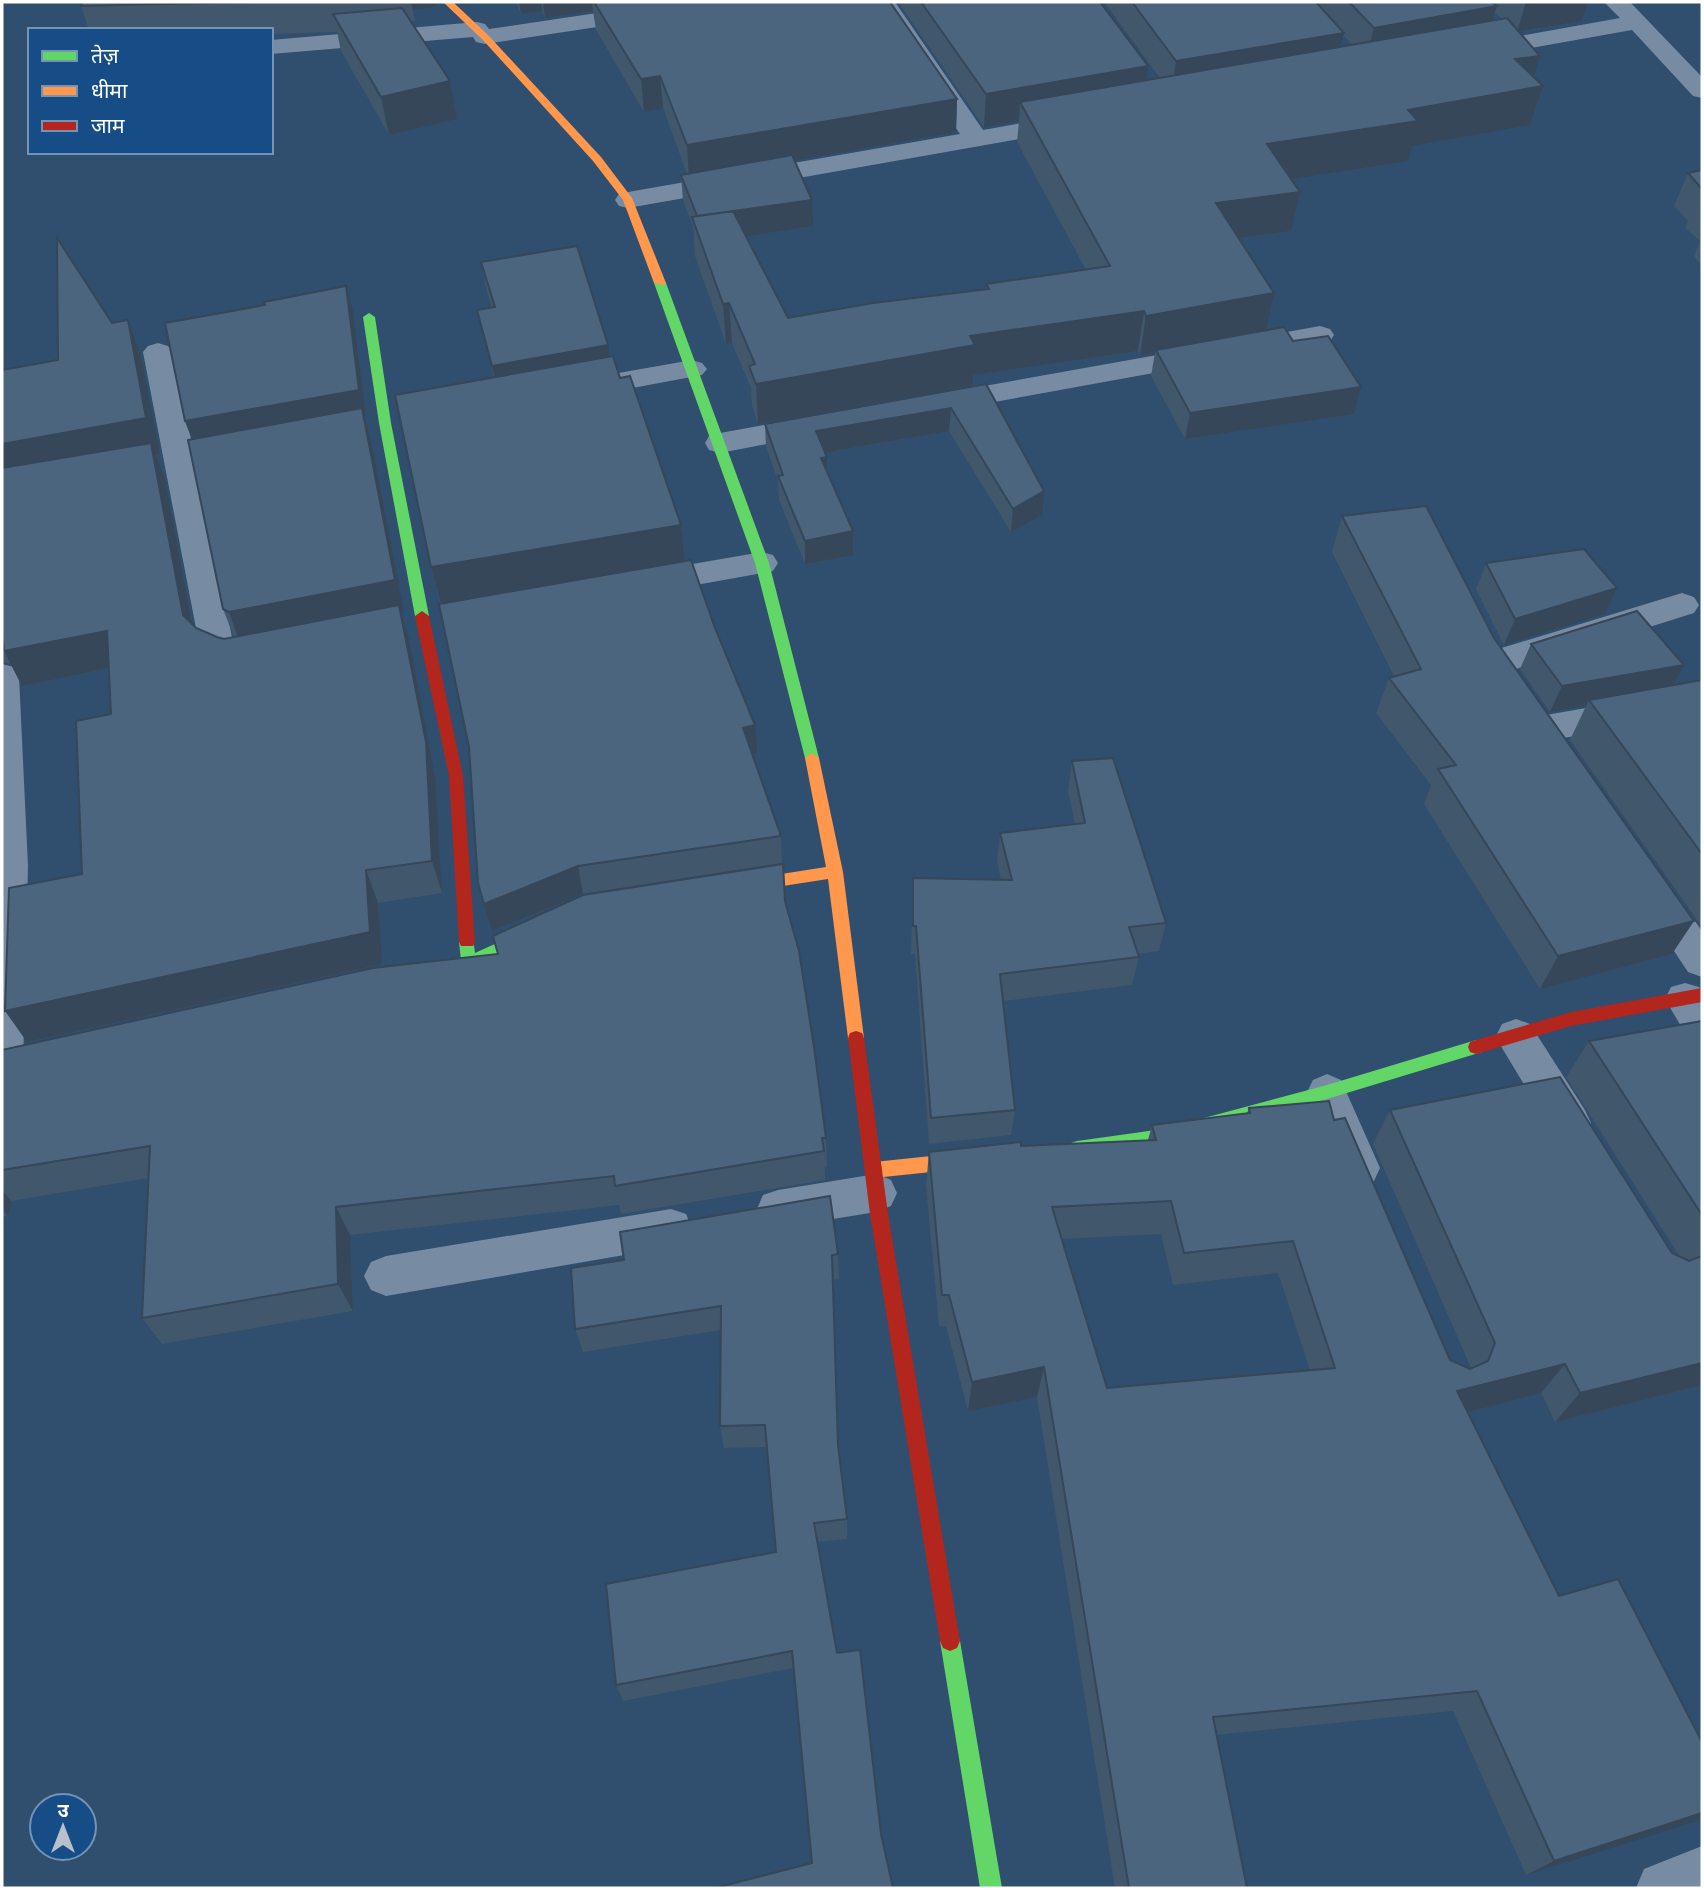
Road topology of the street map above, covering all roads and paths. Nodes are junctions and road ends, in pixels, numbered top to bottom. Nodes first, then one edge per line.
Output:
1 (448, 2) edge
2 (716, 2) edge
3 (883, 2) edge
4 (1616, 2) edge
5 (637, 8) edge
6 (1638, 22) junction
7 (1493, 27) edge
8 (481, 33) junction
9 (1511, 44) junction
10 (273, 47) edge
11 (1448, 55) edge
12 (1702, 90) edge
13 (1097, 118) edge
14 (976, 139) junction
15 (628, 200) junction
16 (369, 317) dead end
17 (1320, 335) edge
18 (158, 352) dead end
19 (692, 369) junction
20 (545, 395) edge
21 (911, 408) edge
22 (843, 421) edge
23 (720, 443) junction
24 (762, 564) junction
25 (612, 589) edge
26 (1682, 605) dead end
27 (277, 651) edge
28 (2, 676) edge
29 (1702, 701) edge
30 (1540, 729) junction
31 (1564, 762) edge
32 (835, 872) junction
33 (1641, 873) edge
34 (716, 891) edge
35 (560, 921) edge
36 (1702, 961) edge
37 (468, 964) junction
38 (427, 974) edge
39 (1696, 1007) edge
40 (1516, 1035) junction
41 (42, 1059) edge
42 (3, 1067) edge
43 (1327, 1093) junction
44 (1060, 1150) edge
45 (1589, 1153) edge
46 (994, 1158) edge
47 (875, 1181) junction
48 (1377, 1208) edge
49 (386, 1276) dead end
50 (1702, 1873) edge
51 (991, 1888) edge
52 (1662, 1888) edge

1 - 8 street
2 - 5 street
3 - 14 street
4 - 6 street
5 - 8 street
6 - 9 street
6 - 12 street
7 - 9 street
8 - 10 street
8 - 15 street
9 - 11 street
13 - 14 street
14 - 15 street
15 - 19 street
16 - 37 street
17 - 21 street
18 - 27 street
19 - 20 street
19 - 23 street
22 - 23 street
23 - 24 street
24 - 25 street
24 - 32 street
26 - 30 street
28 - 42 street
29 - 30 street
30 - 31 street
32 - 34 street
32 - 47 street
33 - 36 street
35 - 37 street
37 - 38 street
39 - 40 street
40 - 43 street
40 - 45 street
41 - 42 street
43 - 44 street
43 - 48 street
46 - 47 street
47 - 49 street
47 - 51 street
50 - 52 street

